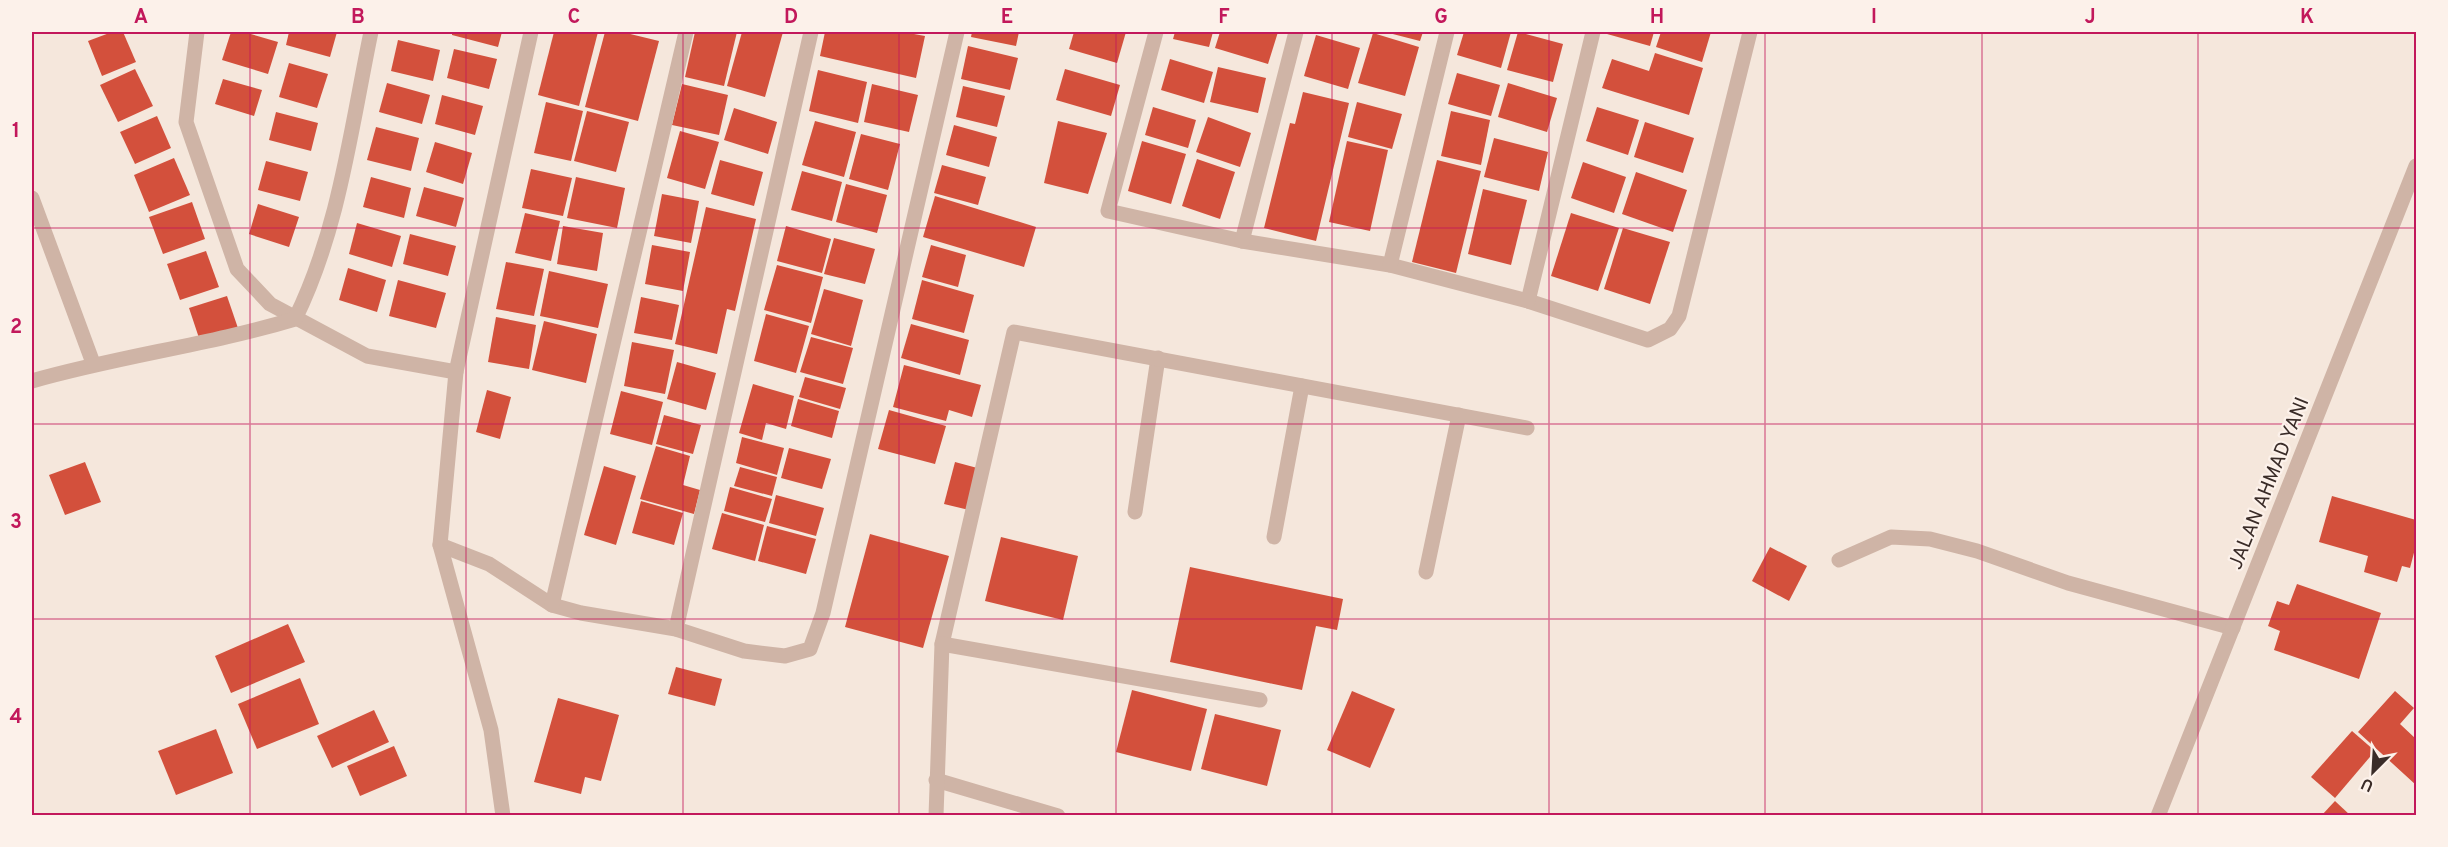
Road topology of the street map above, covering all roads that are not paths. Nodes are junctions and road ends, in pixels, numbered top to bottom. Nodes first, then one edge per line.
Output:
1 (196, 32) edge
2 (371, 32) edge
3 (531, 32) edge
4 (686, 32) edge
5 (811, 32) edge
6 (957, 32) edge
7 (1156, 32) edge
8 (1296, 32) edge
9 (1447, 32) edge
10 (1593, 32) edge
11 (1750, 32) edge
12 (2416, 166) edge
13 (32, 198) edge
14 (1242, 241) junction
15 (1390, 266) junction
16 (1528, 301) junction
17 (296, 319) junction
18 (1158, 358) junction
19 (93, 363) junction
20 (456, 372) junction
21 (32, 381) edge
22 (1302, 386) junction
23 (1459, 415) junction
24 (1527, 428) dead end
25 (1135, 513) dead end
26 (1274, 537) dead end
27 (440, 545) junction
28 (1839, 560) dead end
29 (1426, 572) dead end
30 (552, 605) junction
31 (2233, 628) junction
32 (676, 629) junction
33 (942, 644) junction
34 (1260, 700) dead end
35 (936, 780) junction
36 (503, 816) edge
37 (936, 816) edge
38 (1058, 816) edge
39 (2158, 816) edge

1 - 17 street
2 - 17 street
3 - 20 street
4 - 30 street
5 - 32 street
6 - 32 street
7 - 14 street
8 - 14 street
9 - 15 street
10 - 16 street
11 - 16 street
12 - 31 street, JALAN AHMAD YANI
13 - 19 street
14 - 15 street
15 - 16 street
17 - 19 street
17 - 20 street
18 - 22 street
18 - 25 street
18 - 33 street
19 - 21 street
20 - 27 street
22 - 23 street
22 - 26 street
23 - 24 street
23 - 29 street
27 - 30 street
27 - 36 street
28 - 31 street
30 - 32 street
31 - 39 street, JALAN AHMAD YANI
33 - 34 street
33 - 35 street
35 - 37 street
35 - 38 street

